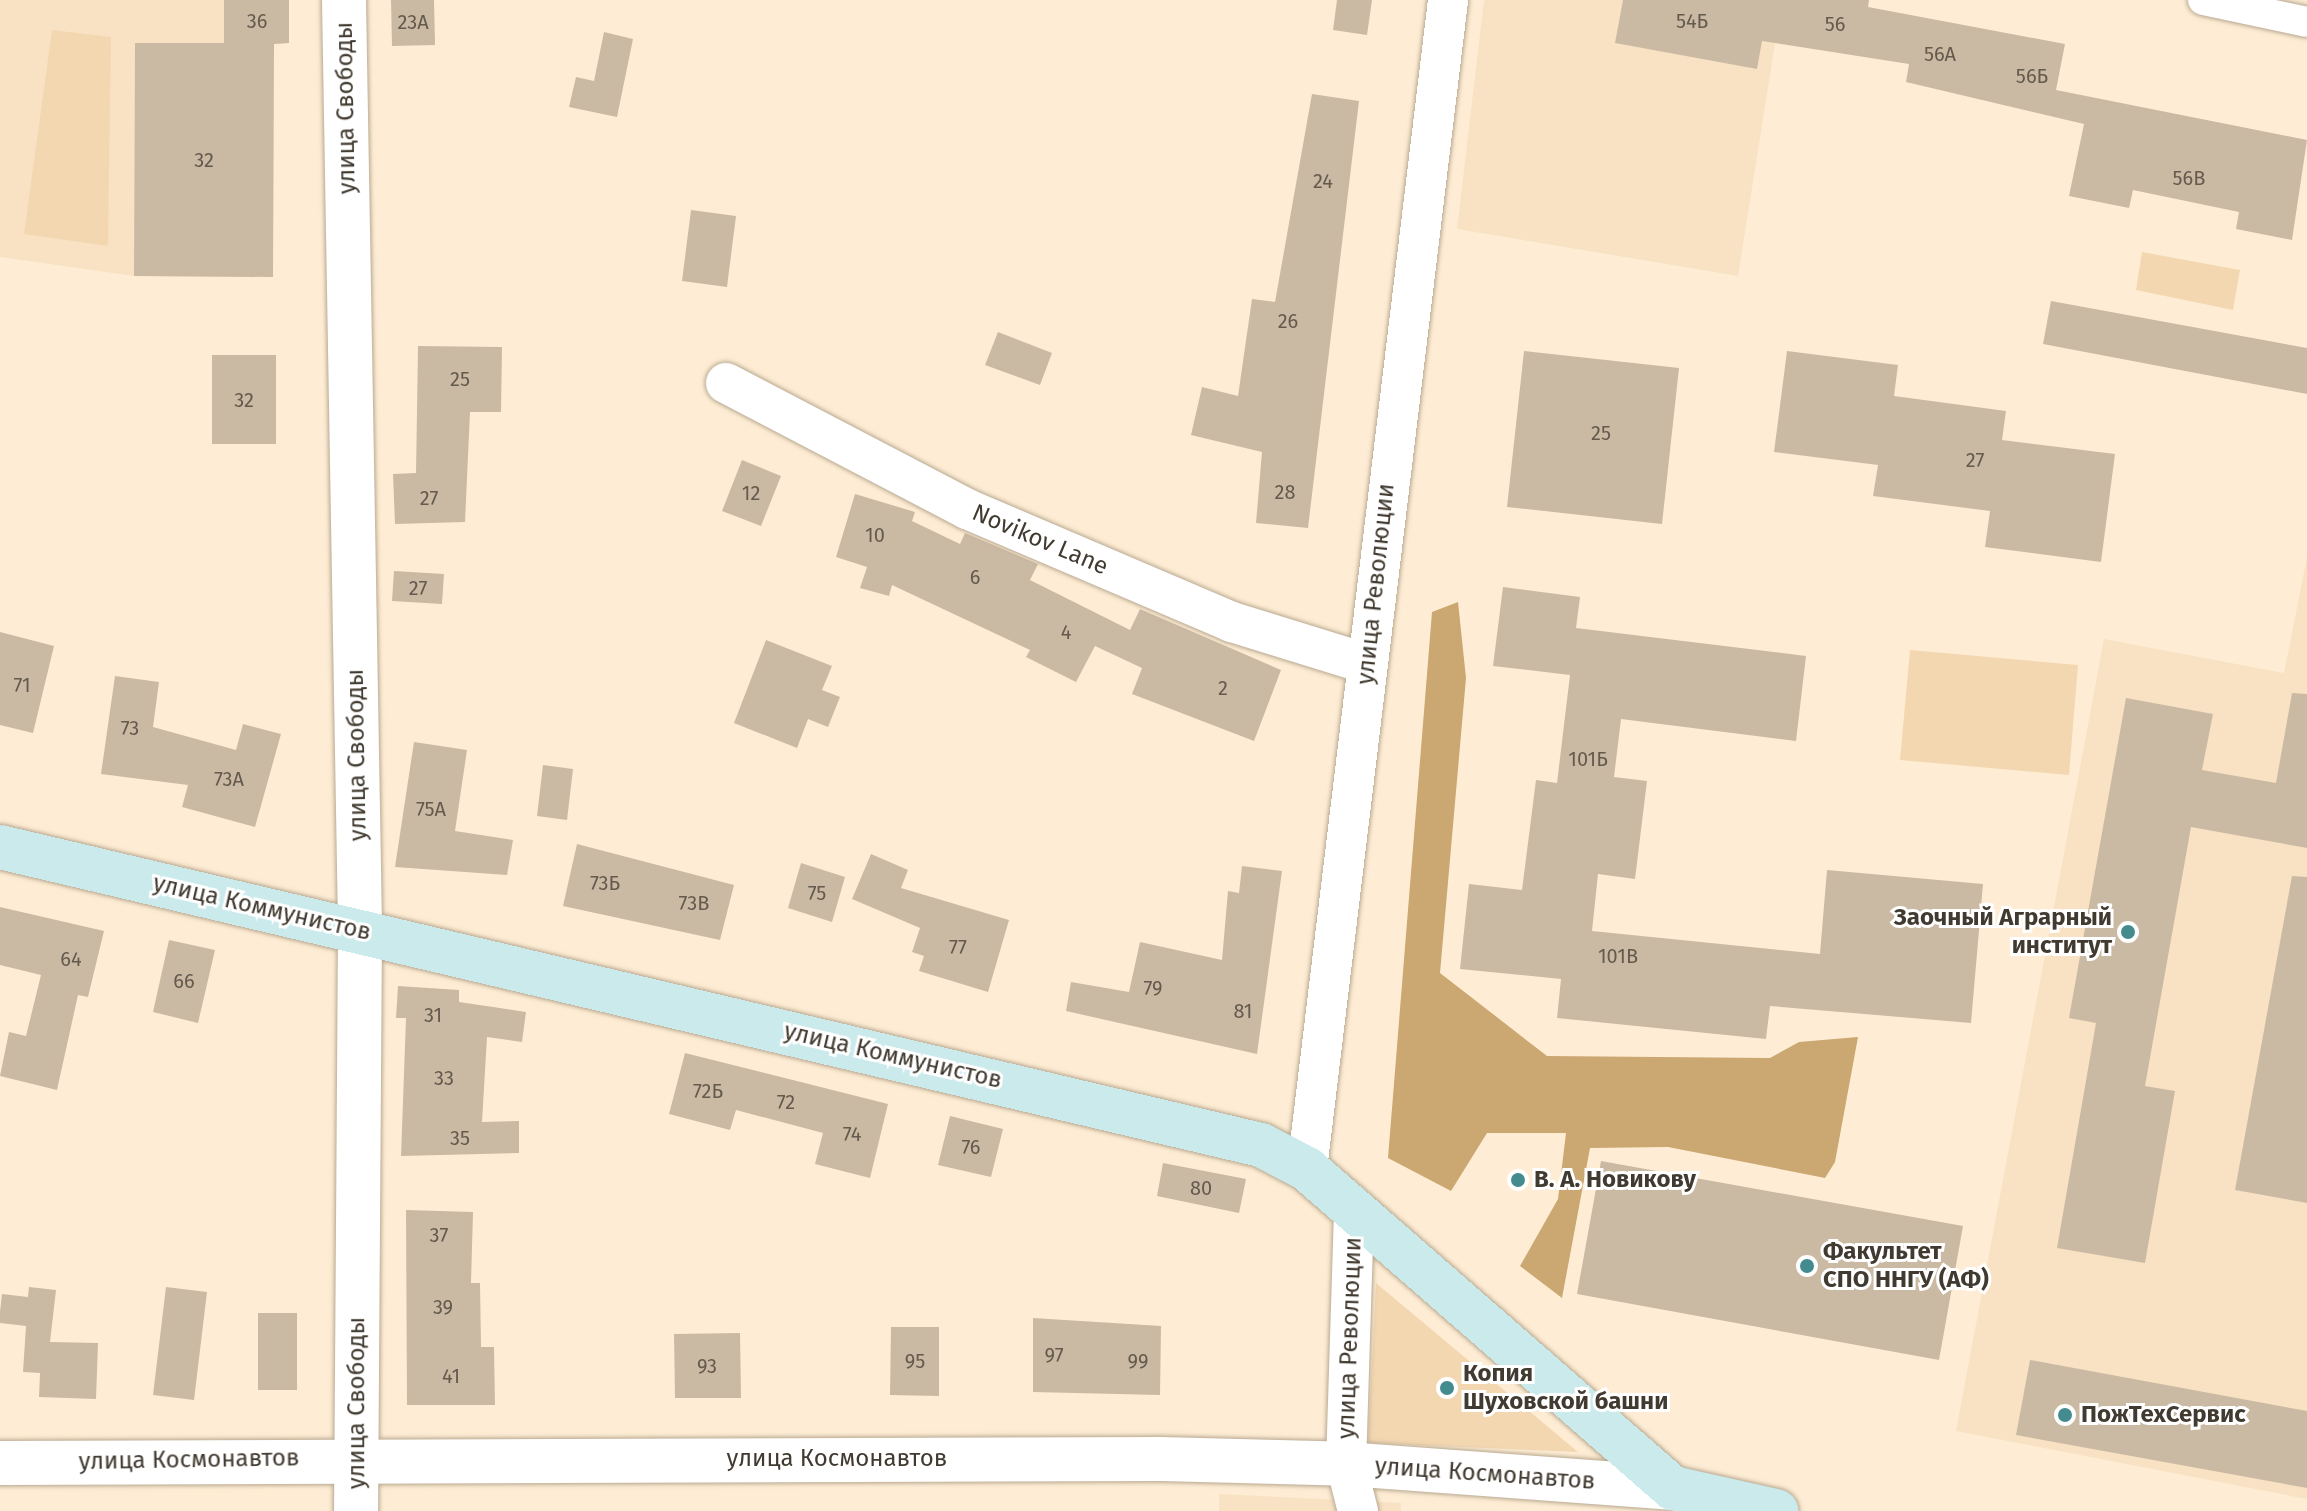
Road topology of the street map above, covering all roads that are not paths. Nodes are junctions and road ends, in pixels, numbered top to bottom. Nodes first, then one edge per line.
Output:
1 (344, 0) edge
2 (1448, 0) edge
3 (2203, 0) edge
4 (2307, 22) edge
5 (726, 383) dead end
6 (1368, 664) junction
7 (0, 847) edge
8 (360, 930) junction
9 (1307, 1169) junction
10 (1354, 1211) junction
11 (356, 1458) junction
12 (0, 1463) edge
13 (1346, 1464) junction
14 (1673, 1488) junction
15 (356, 1511) edge
16 (1358, 1511) edge
17 (1776, 1511) edge

1 - 8 street, улица Свободы
2 - 6 street, улица Революции
3 - 4 street
5 - 6 street, Novikov Lane
6 - 9 street, улица Революции
7 - 8 main road, улица Коммунистов
8 - 9 main road, улица Коммунистов
8 - 11 street, улица Свободы
9 - 10 main road, улица Коммунистов
10 - 13 street, улица Революции
10 - 14 main road, улица Коммунистов
11 - 12 street, улица Космонавтов
11 - 13 street, улица Космонавтов
11 - 15 street, улица Свободы
13 - 14 street, улица Космонавтов
13 - 16 street, улица Революции
14 - 17 main road

